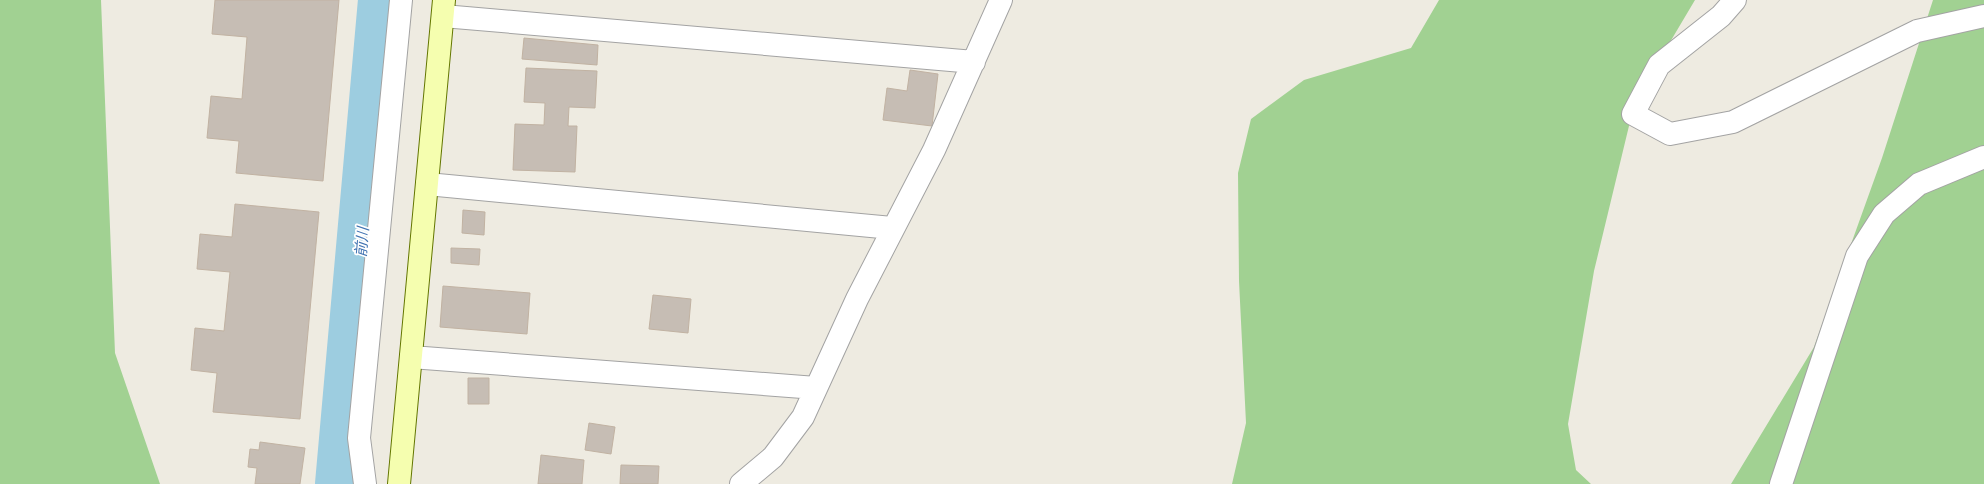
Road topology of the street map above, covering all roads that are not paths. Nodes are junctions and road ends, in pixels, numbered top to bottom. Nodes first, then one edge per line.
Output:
1 (401, 0) edge
2 (1001, 0) edge
3 (1735, 0) edge
4 (444, 8) edge
5 (1984, 16) edge
6 (974, 62) junction
7 (1984, 157) edge
8 (427, 184) junction
9 (892, 228) junction
10 (411, 357) junction
11 (816, 388) junction
12 (365, 484) edge
13 (399, 484) edge
14 (741, 484) edge
15 (1781, 484) edge

1 - 12 street
2 - 6 street
3 - 5 street
4 - 6 street
4 - 8 street
6 - 9 street
7 - 15 street
8 - 9 street
8 - 10 street
9 - 11 street
10 - 11 street
10 - 13 street
11 - 14 street

